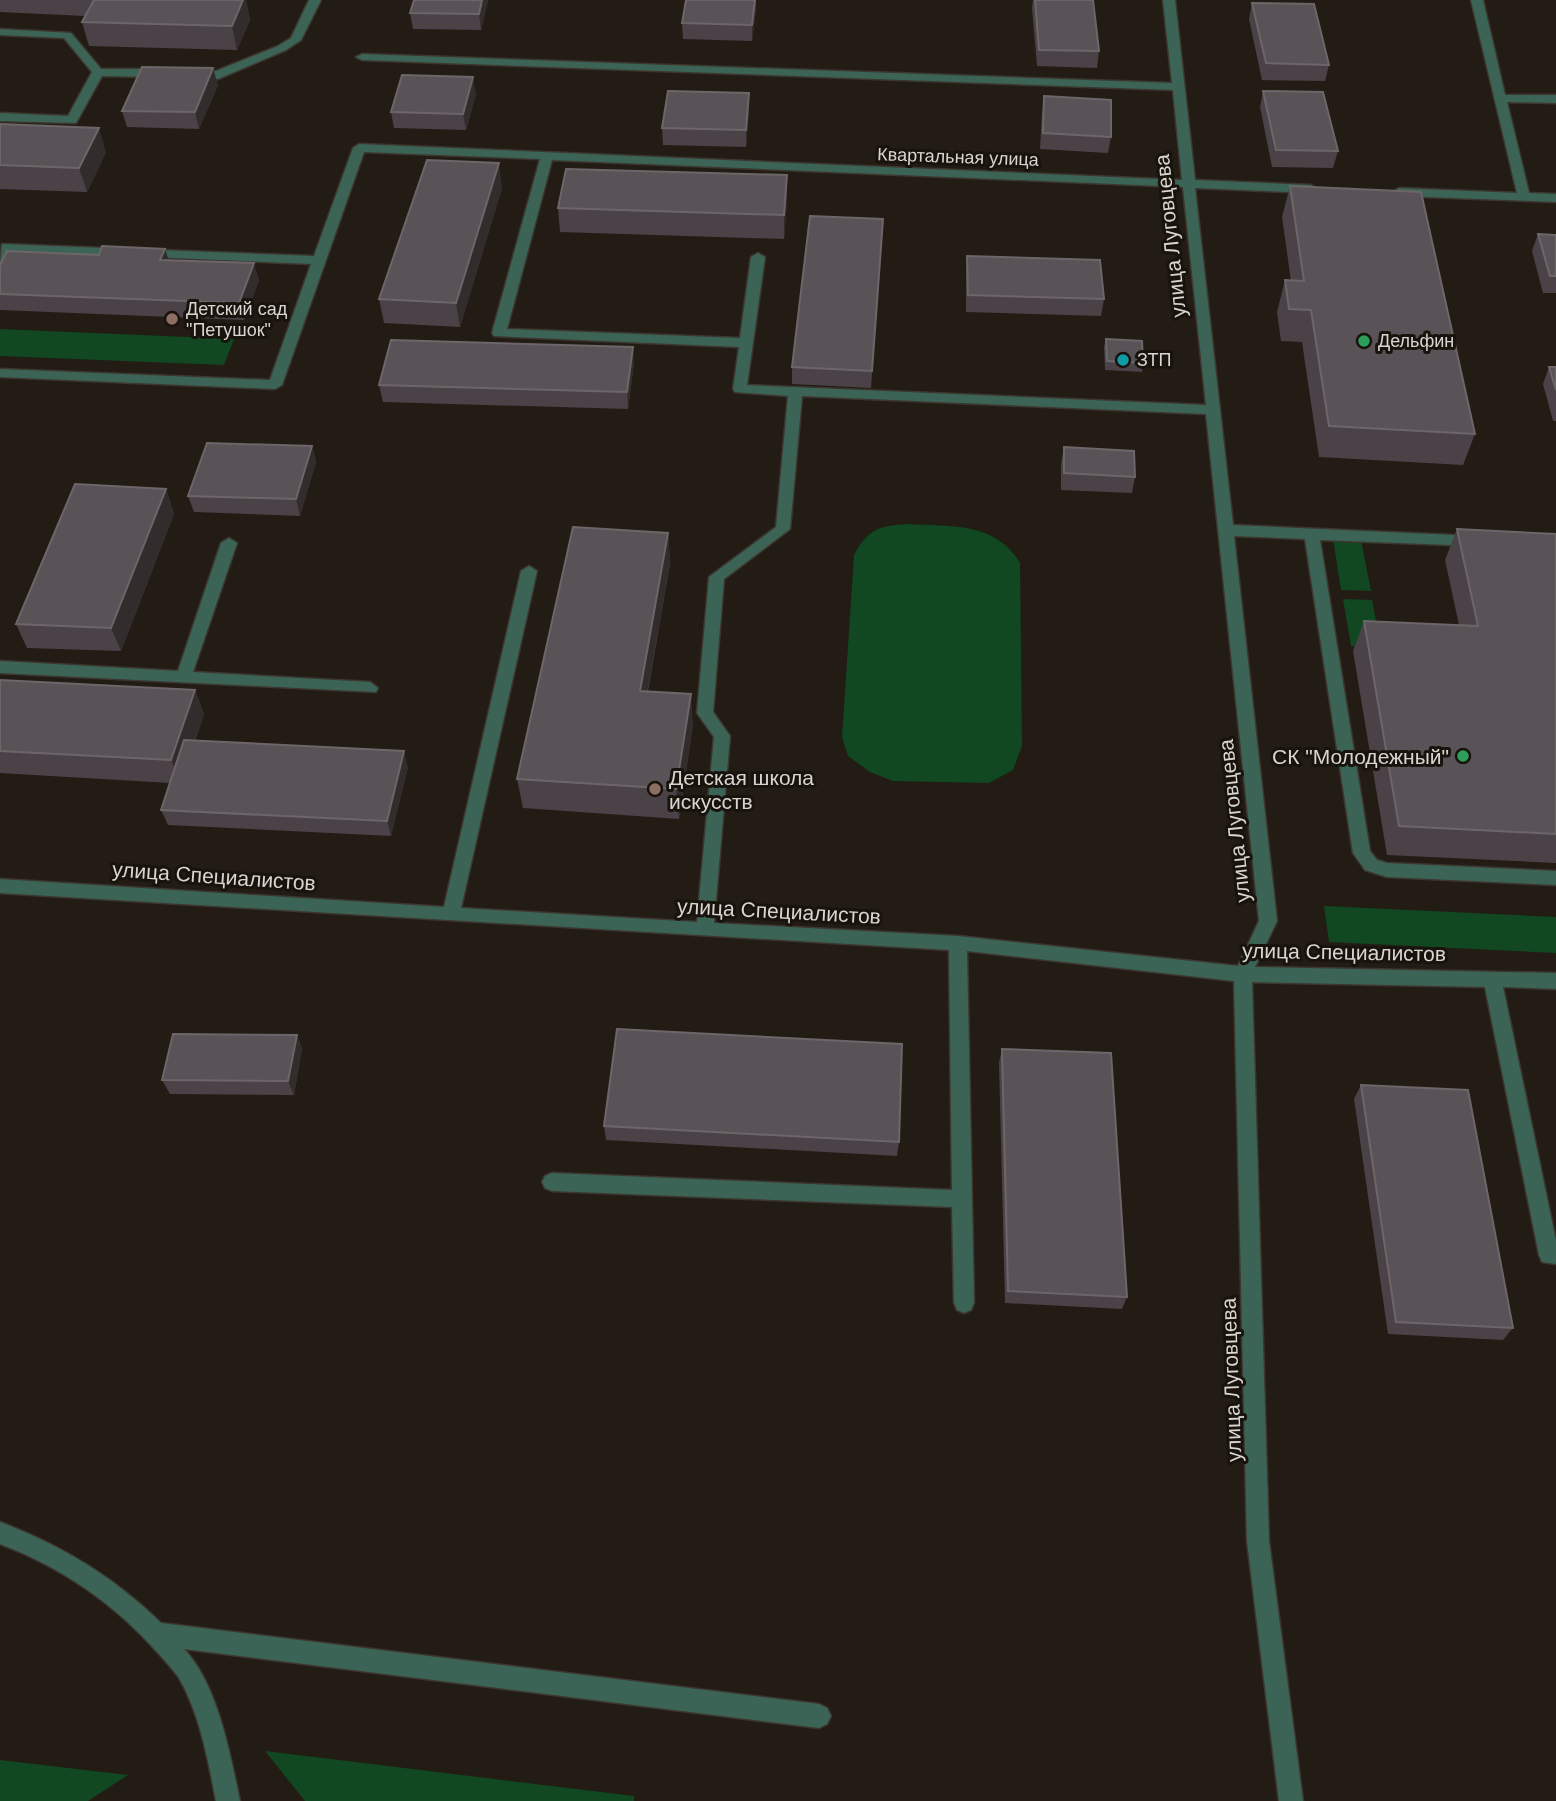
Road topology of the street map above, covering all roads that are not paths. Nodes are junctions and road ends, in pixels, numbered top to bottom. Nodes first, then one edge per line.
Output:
1 (314, 0) edge
2 (1169, 0) edge
3 (1477, 0) edge
4 (0, 32) edge
5 (362, 57) dead end
6 (98, 72) junction
7 (1177, 87) junction
8 (1501, 98) junction
9 (1556, 99) edge
10 (0, 117) edge
11 (547, 157) junction
12 (1187, 184) junction
13 (1322, 189) edge
14 (1389, 192) edge
15 (1524, 197) junction
16 (1556, 198) edge
17 (758, 257) dead end
18 (0, 260) edge
19 (319, 260) junction
20 (746, 343) junction
21 (0, 373) edge
22 (795, 392) junction
23 (1212, 410) junction
24 (1226, 530) junction
25 (1312, 534) junction
26 (1493, 542) edge
27 (229, 543) dead end
28 (529, 572) dead end
29 (0, 667) edge
30 (184, 676) junction
31 (370, 688) dead end
32 (1556, 878) edge
33 (0, 886) edge
34 (451, 913) junction
35 (705, 930) junction
36 (958, 943) junction
37 (1243, 974) junction
38 (1492, 978) junction
39 (1556, 981) edge
40 (552, 1182) dead end
41 (962, 1199) junction
42 (1556, 1255) edge
43 (964, 1303) dead end
44 (0, 1533) edge
45 (158, 1634) junction
46 (819, 1716) dead end
47 (228, 1801) edge
48 (1291, 1801) edge

1 - 6 street
2 - 7 street, улица Луговцева
3 - 8 street
4 - 6 street
5 - 7 street
6 - 10 street
7 - 12 street, улица Луговцева
8 - 9 street
8 - 15 street
11 - 12 street, Квартальная улица
11 - 19 street, Квартальная улица
11 - 20 street
12 - 13 street, Квартальная улица
12 - 23 street, улица Луговцева
14 - 15 street
15 - 16 street
17 - 20 street
18 - 19 street
19 - 21 street
20 - 22 street
22 - 23 street
22 - 35 street
23 - 24 street, улица Луговцева
24 - 25 street
24 - 37 street, улица Луговцева
25 - 26 street
25 - 32 street
27 - 30 street
28 - 34 street
29 - 30 street
30 - 31 street
33 - 34 street, улица Специалистов
34 - 35 street, улица Специалистов
35 - 36 street, улица Специалистов
36 - 37 street, улица Специалистов
36 - 41 street
37 - 38 street, улица Специалистов
37 - 48 street, улица Луговцева
38 - 39 street, улица Специалистов
38 - 42 street
40 - 41 street
41 - 43 street
44 - 45 street
45 - 46 street
45 - 47 street

